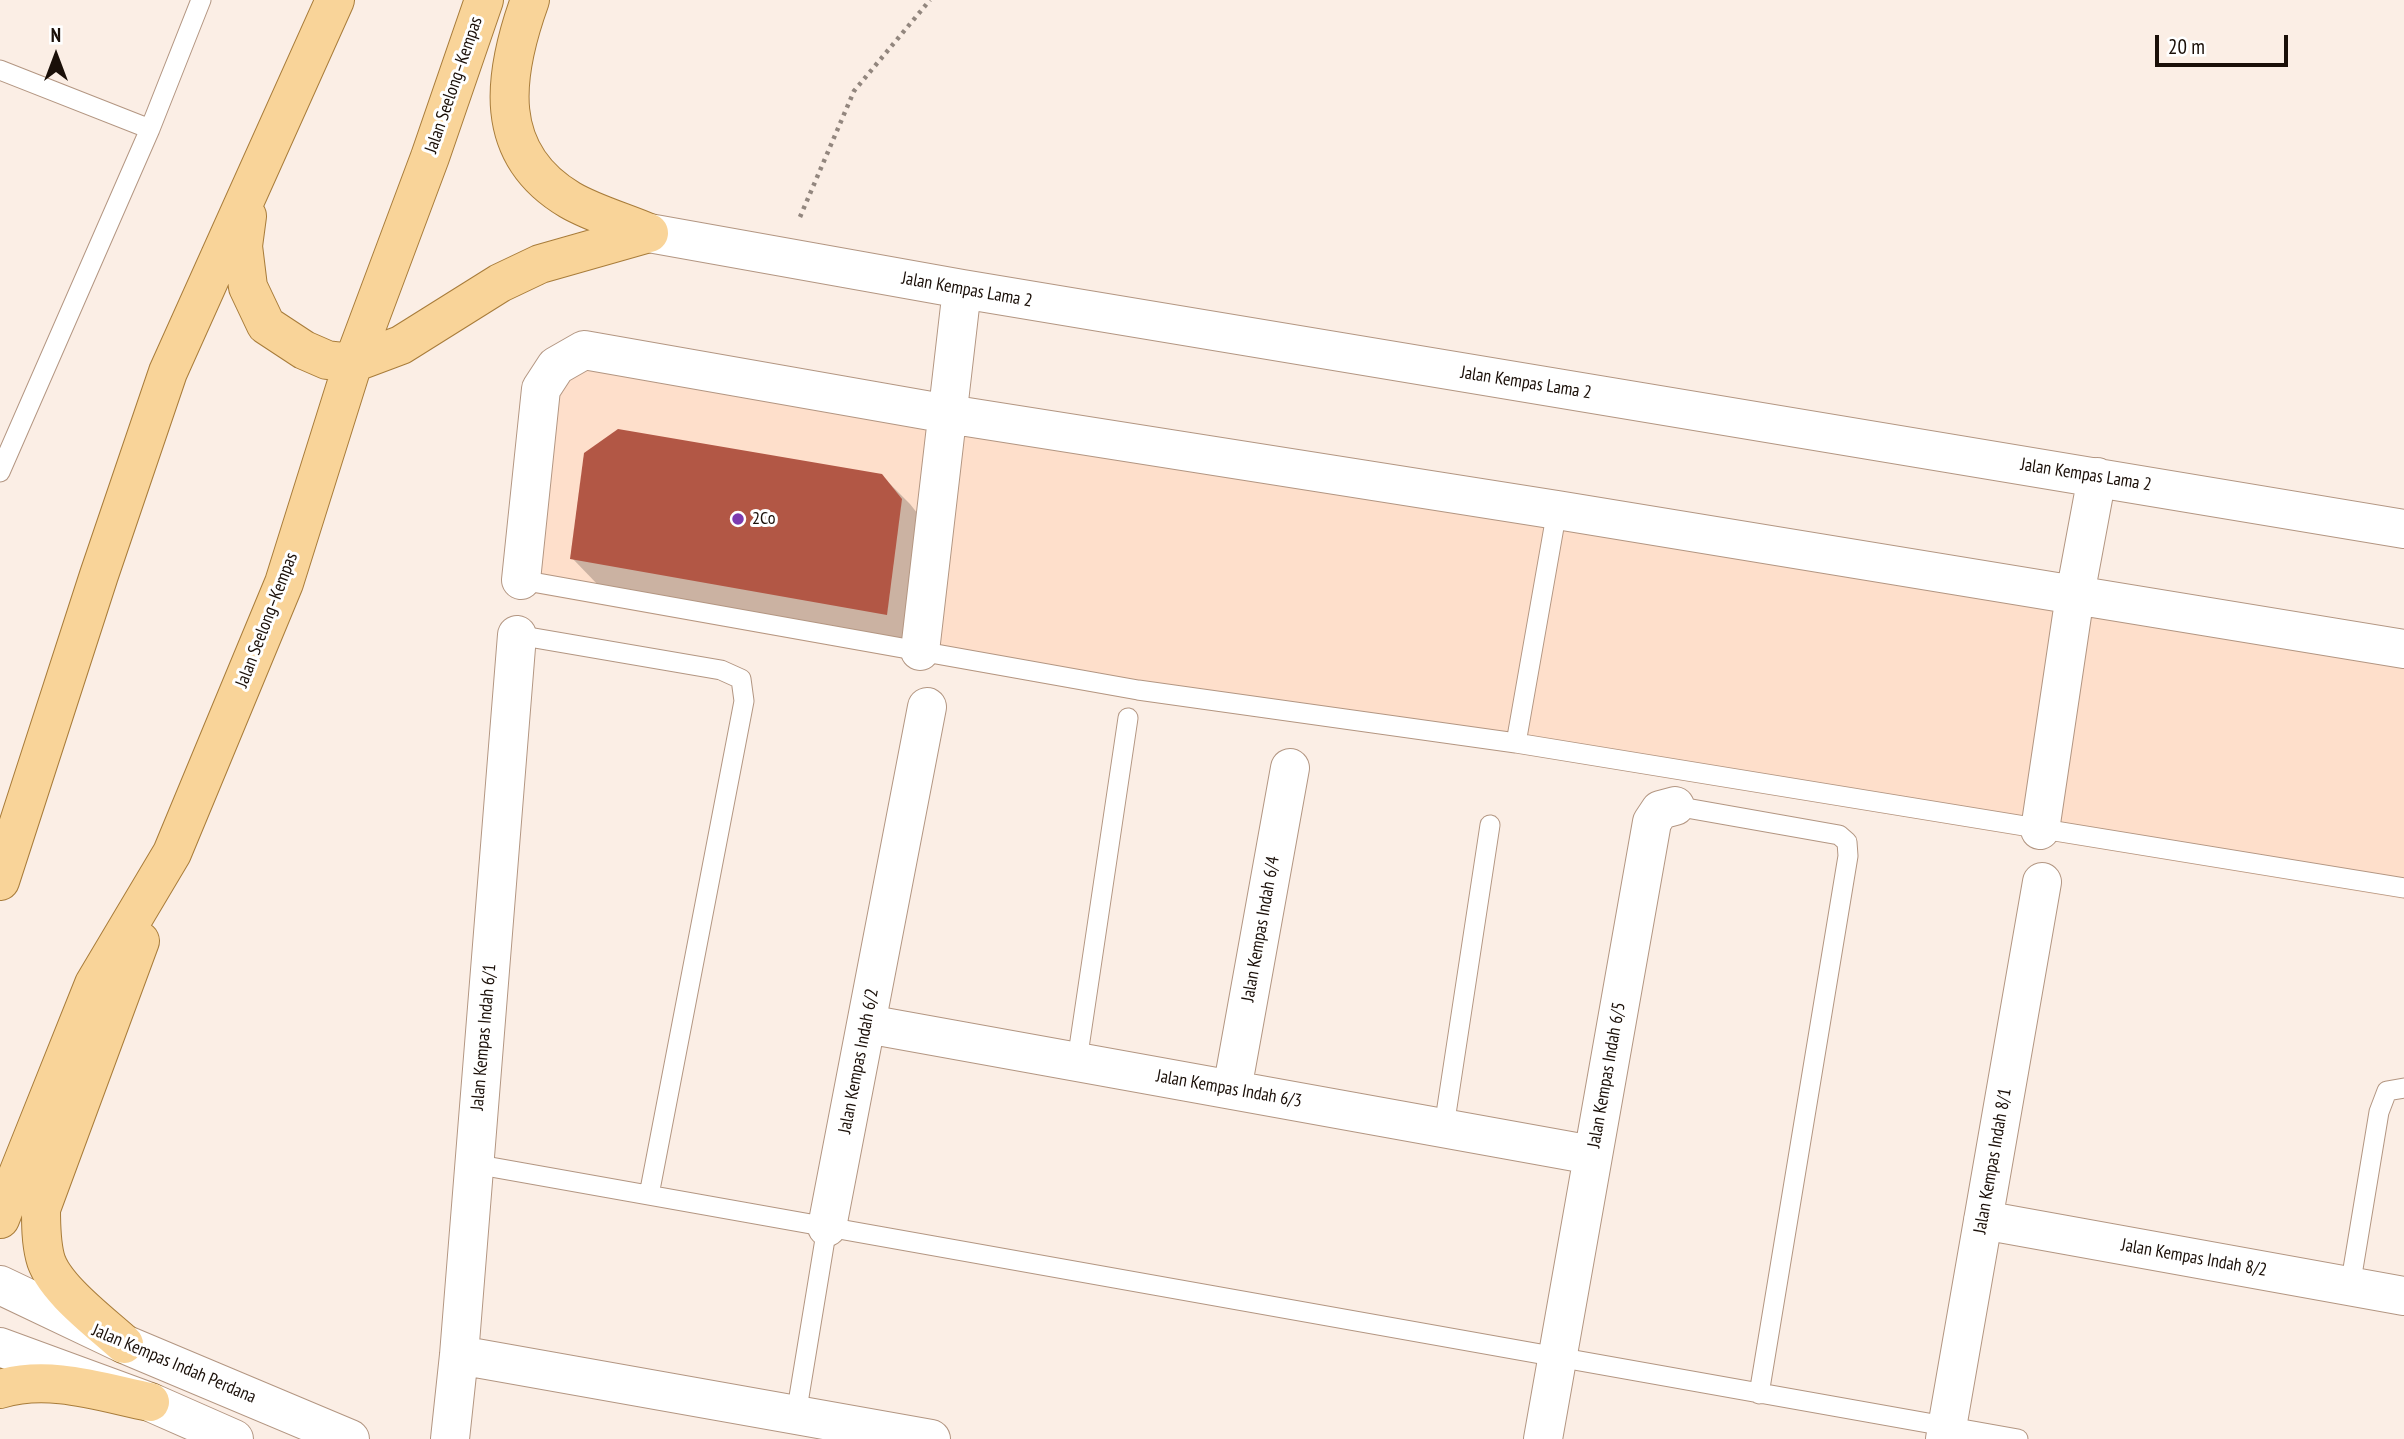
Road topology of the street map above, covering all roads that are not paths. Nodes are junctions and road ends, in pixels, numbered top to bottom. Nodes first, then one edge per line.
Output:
1 (201, 0) edge
2 (335, 0) edge
3 (484, 0) edge
4 (530, 0) edge
5 (0, 69) edge
6 (150, 129) junction
7 (251, 190) junction
8 (649, 233) junction
9 (962, 289) junction
10 (353, 363) junction
11 (948, 414) junction
12 (0, 472) edge
13 (2097, 477) junction
14 (1557, 510) junction
15 (2404, 529) edge
16 (521, 580) joint
17 (2075, 594) junction
18 (517, 635) joint
19 (2404, 649) edge
20 (920, 651) junction
21 (927, 707) dead end
22 (1129, 718) dead end
23 (1516, 743) junction
24 (1290, 768) dead end
25 (1675, 806) joint
26 (1490, 824) dead end
27 (2040, 830) junction
28 (172, 853) junction
29 (0, 881) edge
30 (2042, 882) dead end
31 (2404, 888) edge
32 (867, 1024) junction
33 (1077, 1061) junction
34 (2404, 1087) edge
35 (1232, 1090) junction
36 (1444, 1128) junction
37 (1592, 1155) junction
38 (474, 1164) junction
39 (649, 1195) junction
40 (0, 1219) edge
41 (1983, 1220) junction
42 (827, 1227) junction
43 (0, 1285) edge
44 (2350, 1287) junction
45 (2404, 1296) edge
46 (124, 1344) junction
47 (0, 1347) edge
48 (459, 1355) junction
49 (1557, 1357) junction
50 (0, 1389) edge
51 (1759, 1394) junction
52 (150, 1402) junction
53 (796, 1415) junction
54 (1946, 1433) edge
55 (234, 1439) edge
56 (350, 1439) edge
57 (450, 1439) edge
58 (931, 1439) edge
59 (1543, 1439) edge
60 (2018, 1439) edge

1 - 6 lane
2 - 7 main road
3 - 10 main road, Jalan Seelong–Kempas
4 - 8 main road
5 - 6 lane
6 - 12 lane
7 - 10 main road
7 - 29 main road
8 - 9 street, Jalan Kempas Lama 2
8 - 10 main road
9 - 11 street
9 - 13 street, Jalan Kempas Lama 2
10 - 28 main road, Jalan Seelong–Kempas
11 - 14 street
11 - 16 street
11 - 20 street
13 - 15 street, Jalan Kempas Lama 2
13 - 17 street
14 - 17 street
14 - 23 lane
16 - 20 lane
17 - 19 street
17 - 27 street
18 - 38 street, Jalan Kempas Indah 6/1
18 - 39 lane
20 - 23 lane
21 - 32 street, Jalan Kempas Indah 6/2
22 - 33 lane
23 - 27 lane
24 - 35 street, Jalan Kempas Indah 6/4
25 - 37 street, Jalan Kempas Indah 6/5
25 - 51 lane
26 - 36 lane
27 - 31 lane
28 - 40 main road, Jalan Seelong–Kempas
28 - 46 main road
30 - 41 street, Jalan Kempas Indah 8/1
32 - 33 street, Jalan Kempas Indah 6/3
32 - 42 street, Jalan Kempas Indah 6/2
33 - 35 street, Jalan Kempas Indah 6/3
34 - 44 lane
35 - 36 street, Jalan Kempas Indah 6/3
36 - 37 street, Jalan Kempas Indah 6/3
37 - 49 street, Jalan Kempas Indah 6/5
38 - 39 lane
38 - 48 street, Jalan Kempas Indah 6/1
39 - 42 lane
41 - 44 street, Jalan Kempas Indah 8/2
41 - 54 street, Jalan Kempas Indah 8/1
42 - 49 lane
42 - 53 lane, Jalan Kempas Indah 6/2
43 - 46 street, Jalan Kempas Indah Perdana
44 - 45 street, Jalan Kempas Indah 8/2
46 - 56 street, Jalan Kempas Indah Perdana
47 - 52 street
48 - 53 street
48 - 57 street, Jalan Kempas Indah 6/1
49 - 51 lane
49 - 59 street, Jalan Kempas Indah 6/5
50 - 52 main road
51 - 54 lane
52 - 55 street
53 - 58 street
54 - 60 lane

